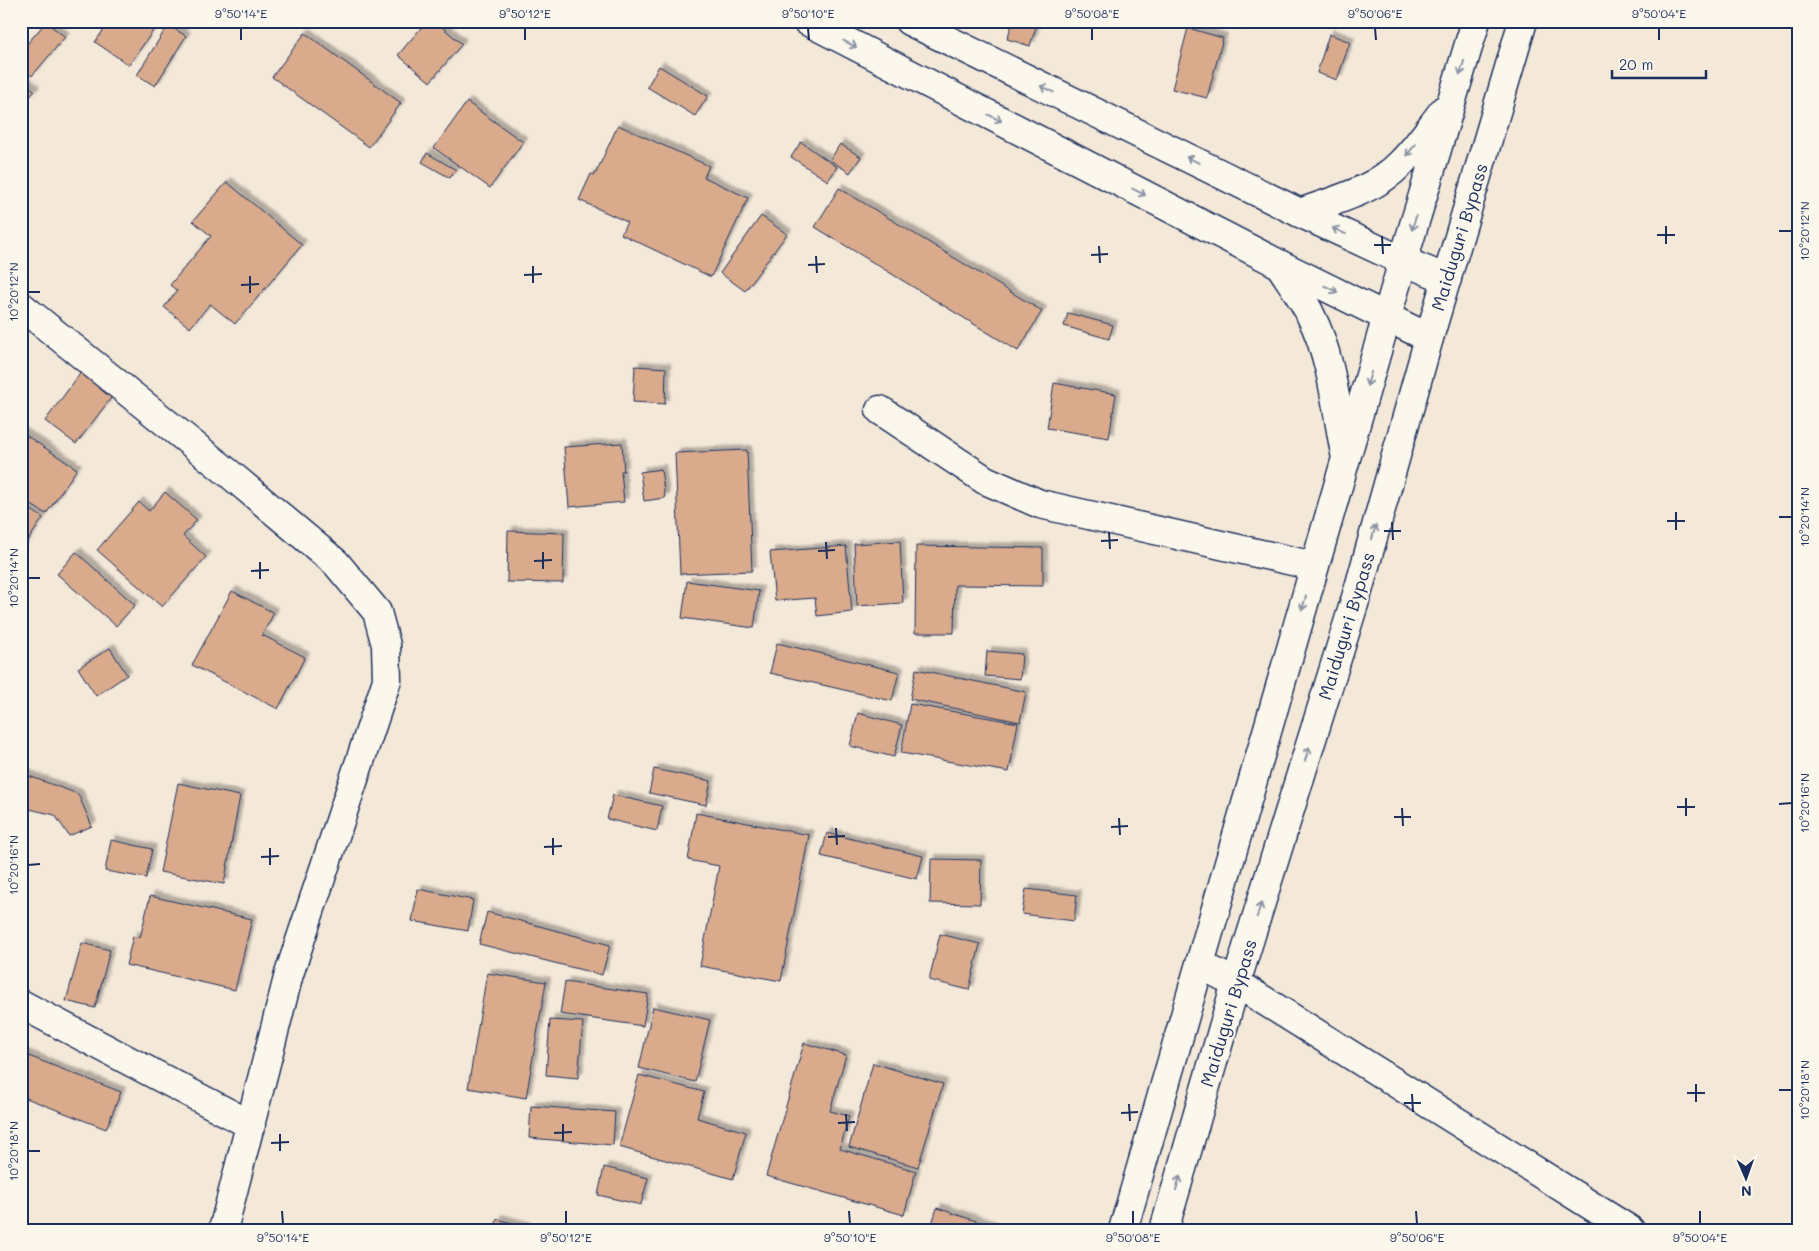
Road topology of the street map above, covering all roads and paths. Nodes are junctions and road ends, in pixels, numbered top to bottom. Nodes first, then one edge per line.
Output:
1 (807, 21) edge
2 (909, 21) edge
3 (1476, 21) edge
4 (1523, 21) edge
5 (1453, 99) junction
6 (1300, 213) junction
7 (1403, 261) junction
8 (1279, 264) junction
9 (1447, 279) junction
10 (21, 306) edge
11 (1388, 317) junction
12 (1429, 338) junction
13 (880, 410) dead end
14 (1346, 458) junction
15 (1314, 566) junction
16 (1201, 965) junction
17 (1236, 983) junction
18 (21, 1004) edge
19 (251, 1125) junction
20 (224, 1230) edge
21 (1123, 1230) edge
22 (1164, 1230) edge
23 (1630, 1230) edge

1 -> 8 main road
6 -> 2 main road
3 -> 5 main road
4 - 9 main road, Maiduguri Bypass
5 -> 6 main road
5 -> 7 main road
7 -> 6 main road
7 - 9 main road
7 - 11 main road
8 -> 11 main road
8 - 14 main road
9 - 12 main road, Maiduguri Bypass
10 - 19 main road
11 - 12 main road
11 -> 14 main road
17 -> 12 main road, Maiduguri Bypass
13 - 15 main road
14 - 15 main road
15 -> 16 main road
16 - 17 main road
16 - 21 main road
22 -> 17 main road, Maiduguri Bypass
17 - 23 main road
18 - 19 main road
19 - 20 main road

